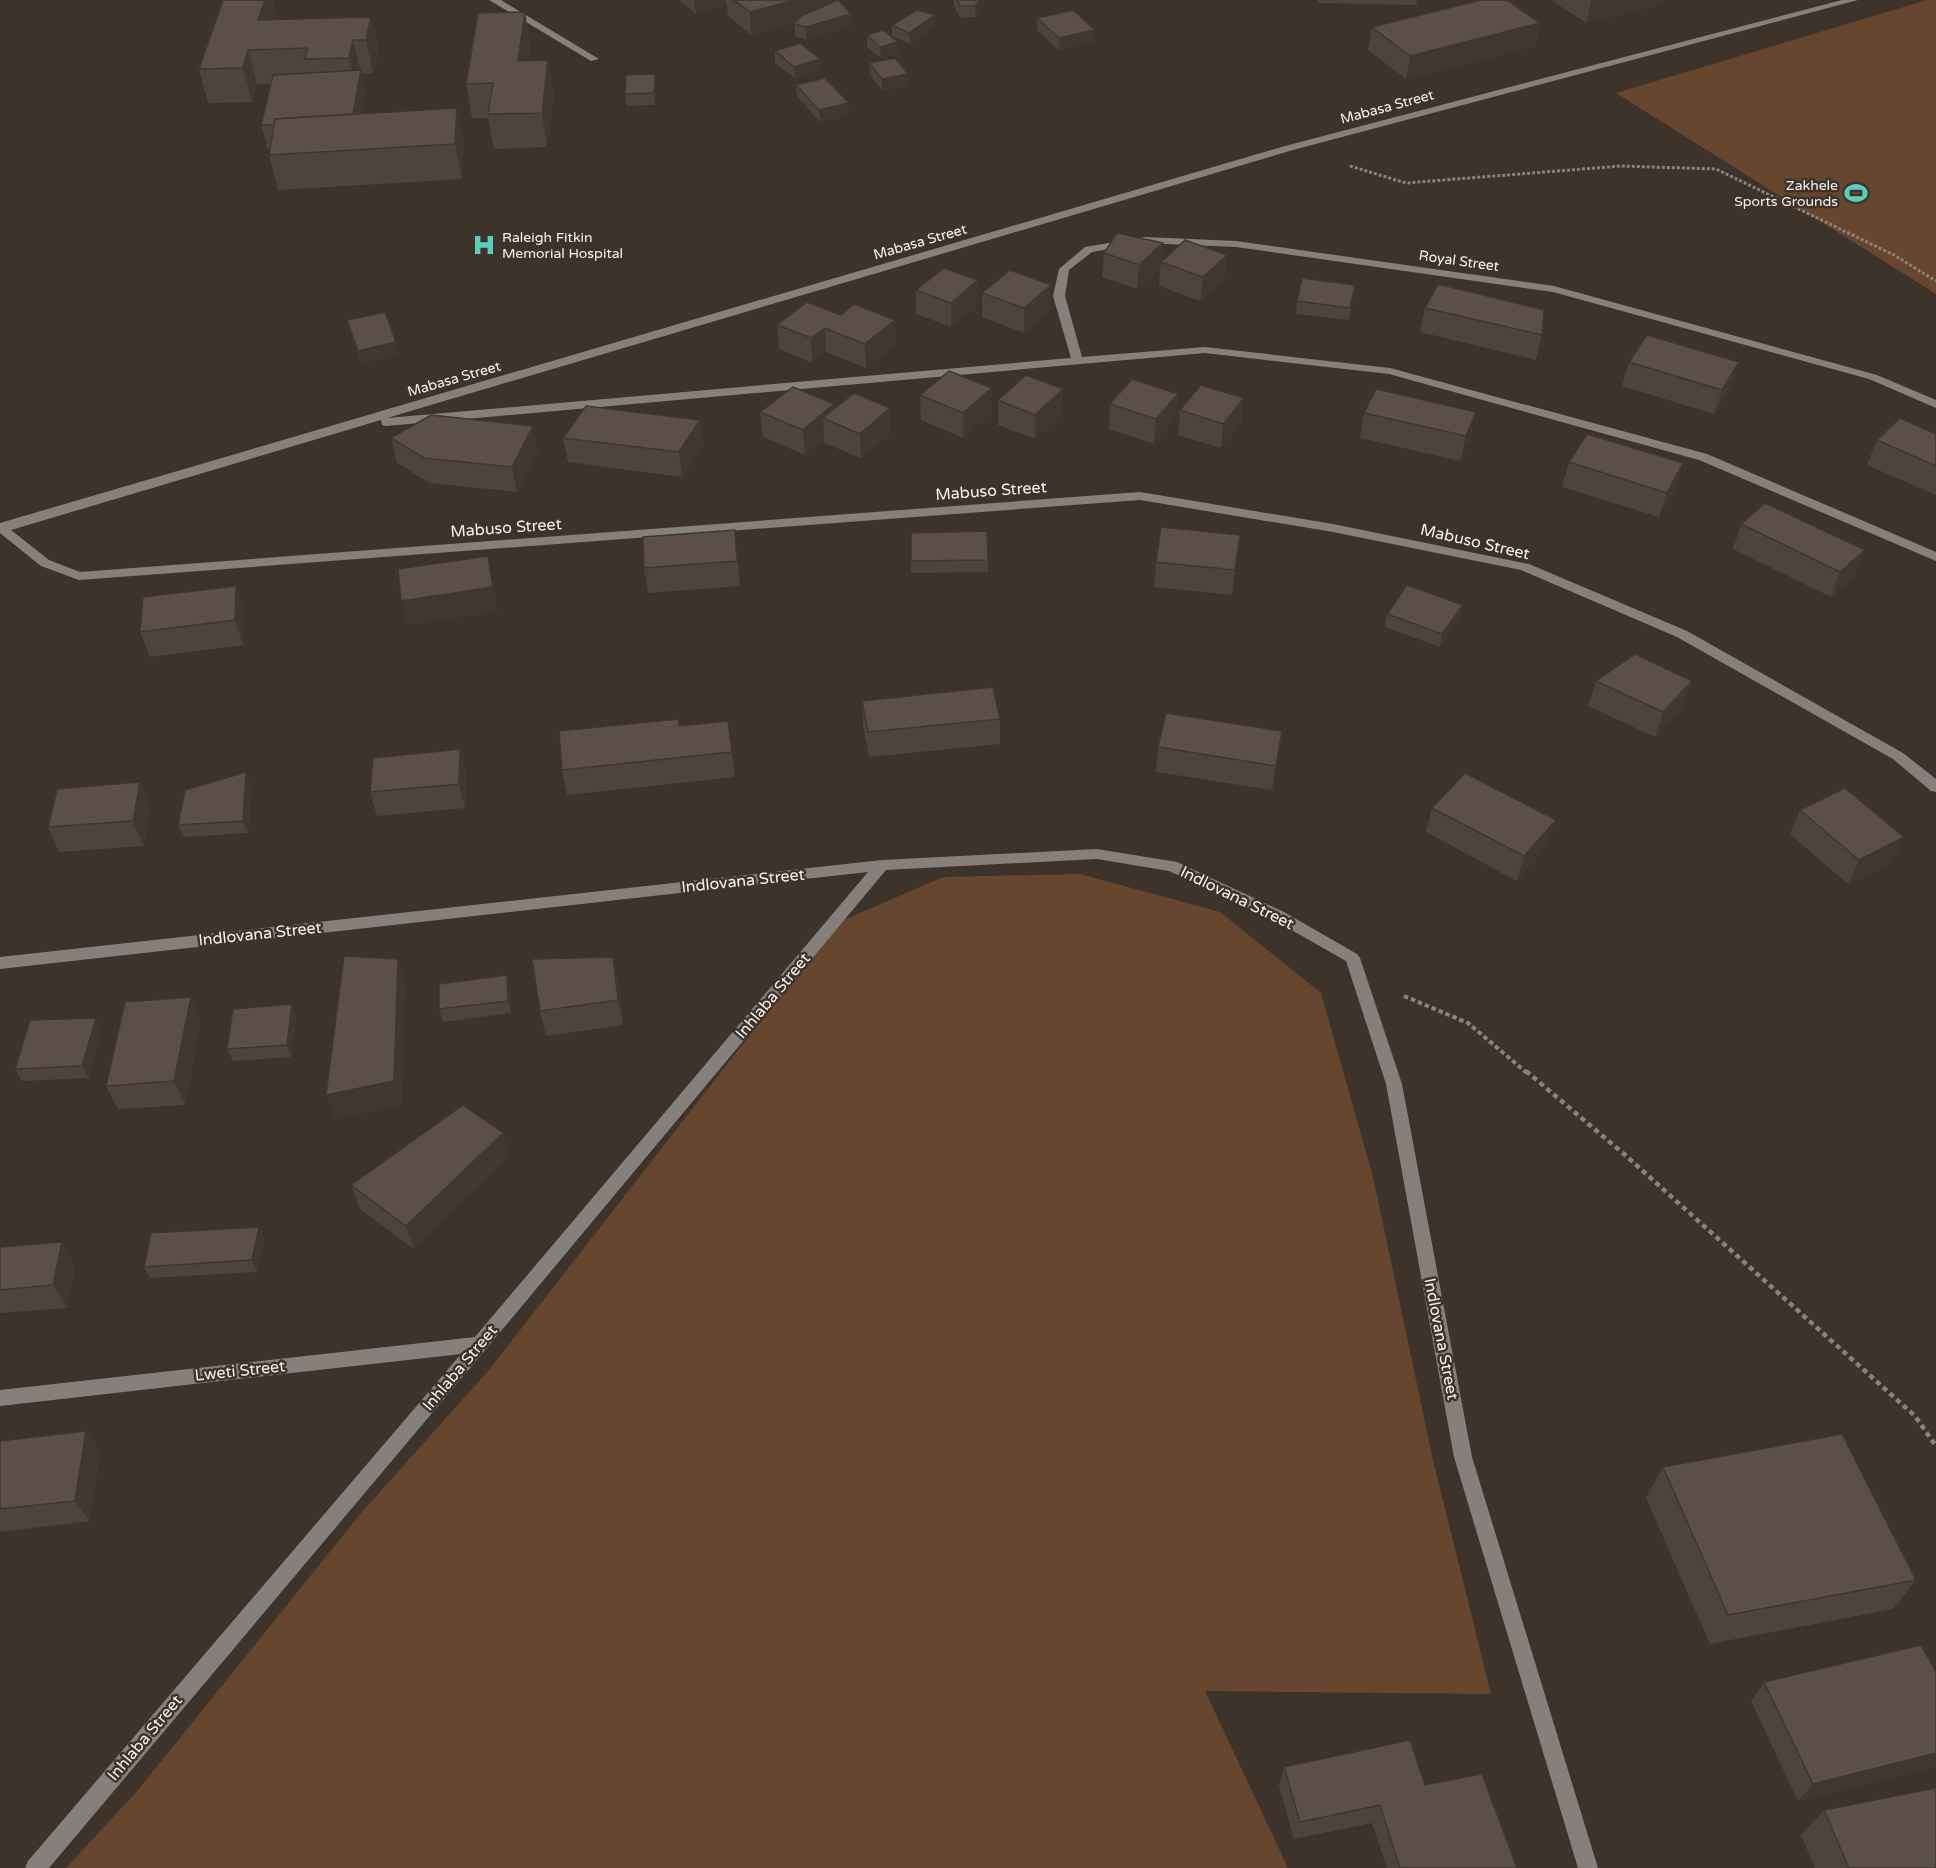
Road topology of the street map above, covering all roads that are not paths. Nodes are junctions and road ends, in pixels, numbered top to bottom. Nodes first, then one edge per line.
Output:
1 (494, 0) edge
2 (1853, 0) edge
3 (594, 59) dead end
4 (1077, 361) junction
5 (1936, 404) edge
6 (353, 425) junction
7 (0, 528) edge
8 (1936, 557) edge
9 (1936, 787) edge
10 (882, 865) junction
11 (0, 963) edge
12 (480, 1344) junction
13 (0, 1398) edge
14 (35, 1868) edge
15 (1588, 1868) edge

1 - 3 street
2 - 6 street, Mabasa Street
4 - 5 street, Royal Street
4 - 6 street
4 - 8 street
6 - 7 street, Mabasa Street
7 - 9 street, Mabuso Street
10 - 11 street, Indlovana Street
10 - 12 street, Inhlaba Street
10 - 15 street, Indlovana Street
12 - 13 street, Lweti Street
12 - 14 street, Inhlaba Street

